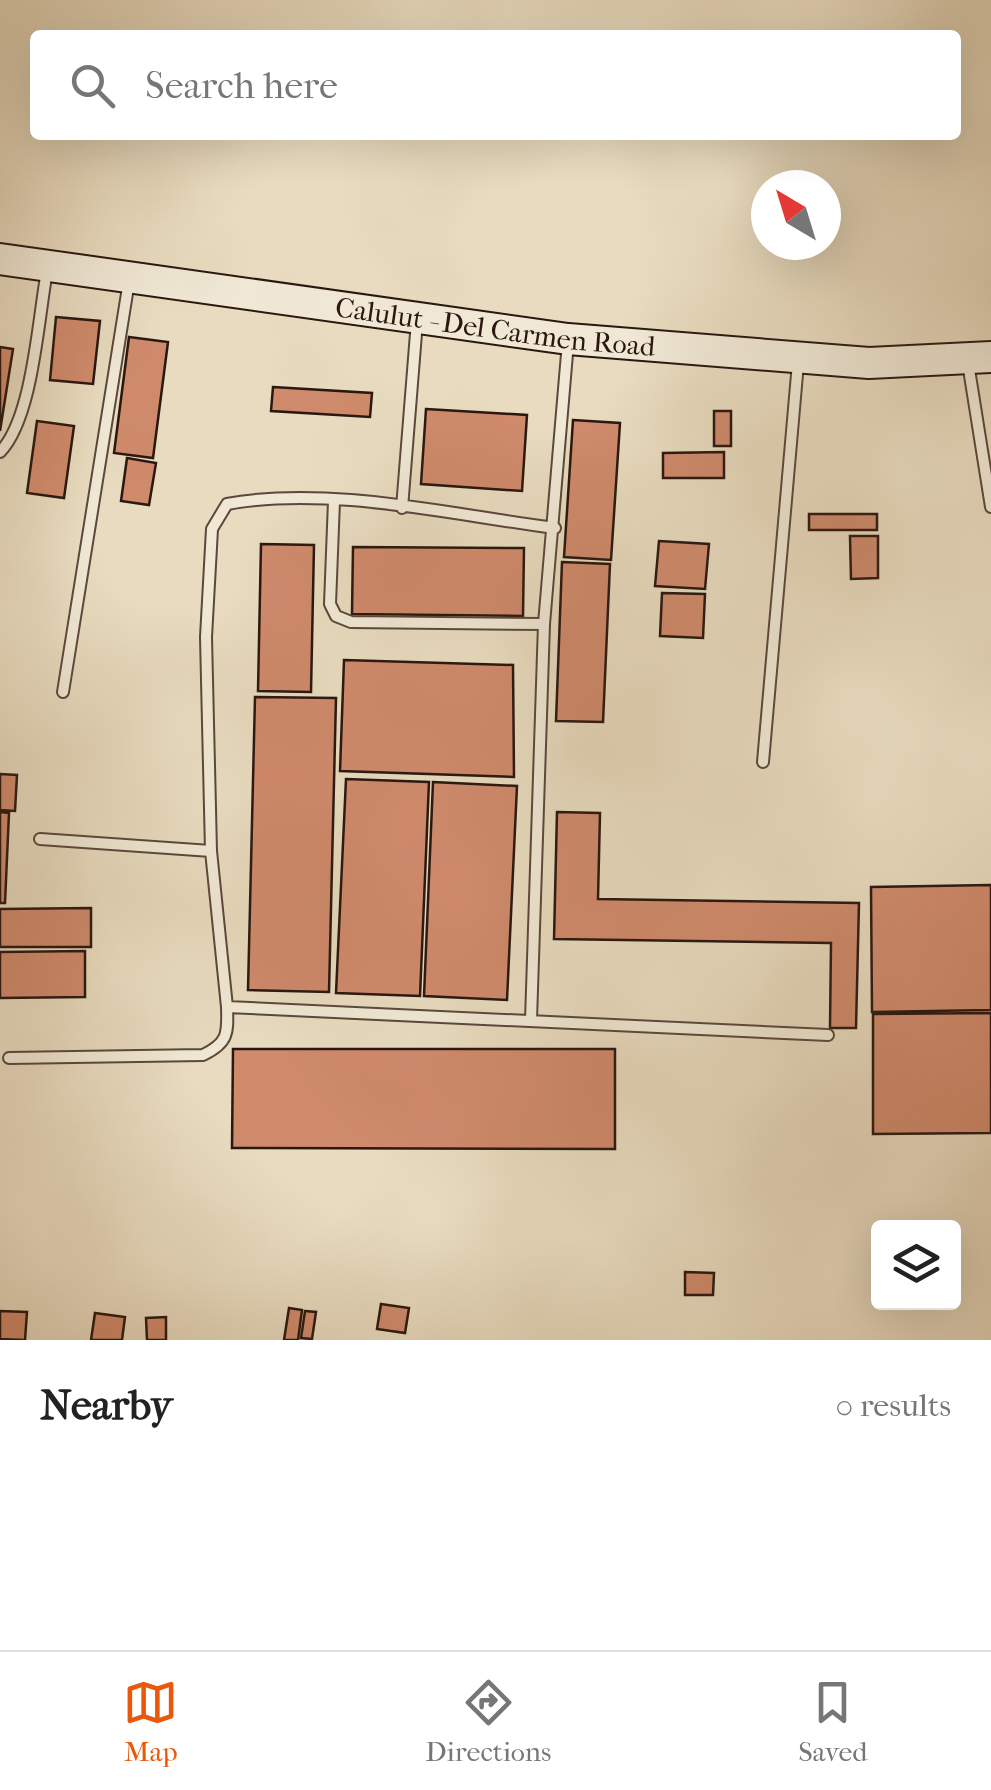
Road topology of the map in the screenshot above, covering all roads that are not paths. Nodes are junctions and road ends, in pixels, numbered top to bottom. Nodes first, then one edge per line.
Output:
1 (0, 259) edge
2 (48, 267) junction
3 (129, 280) junction
4 (416, 321) junction
5 (568, 340) junction
6 (798, 357) junction
7 (979, 357) edge
8 (0, 452) edge
9 (334, 501) junction
10 (991, 506) edge
11 (402, 508) junction
12 (555, 528) junction
13 (544, 624) junction
14 (63, 692) dead end
15 (763, 762) dead end
16 (40, 839) dead end
17 (211, 851) junction
18 (227, 1008) junction
19 (531, 1020) junction
20 (828, 1035) dead end
21 (8, 1058) dead end

1 - 2 main road, Calulut - Del Carmen Road
2 - 3 main road, Calulut - Del Carmen Road
2 - 8 lane
3 - 4 main road, Calulut - Del Carmen Road
3 - 14 lane
4 - 5 main road, Calulut - Del Carmen Road
4 - 11 lane
5 - 6 main road, Calulut - Del Carmen Road
5 - 12 lane
6 - 7 main road, Calulut - Del Carmen Road
6 - 15 lane
7 - 10 lane
9 - 11 lane
9 - 13 lane
9 - 17 lane
11 - 12 lane
12 - 13 lane
13 - 19 lane
16 - 17 lane
17 - 18 lane
18 - 19 lane
18 - 21 lane
19 - 20 lane

